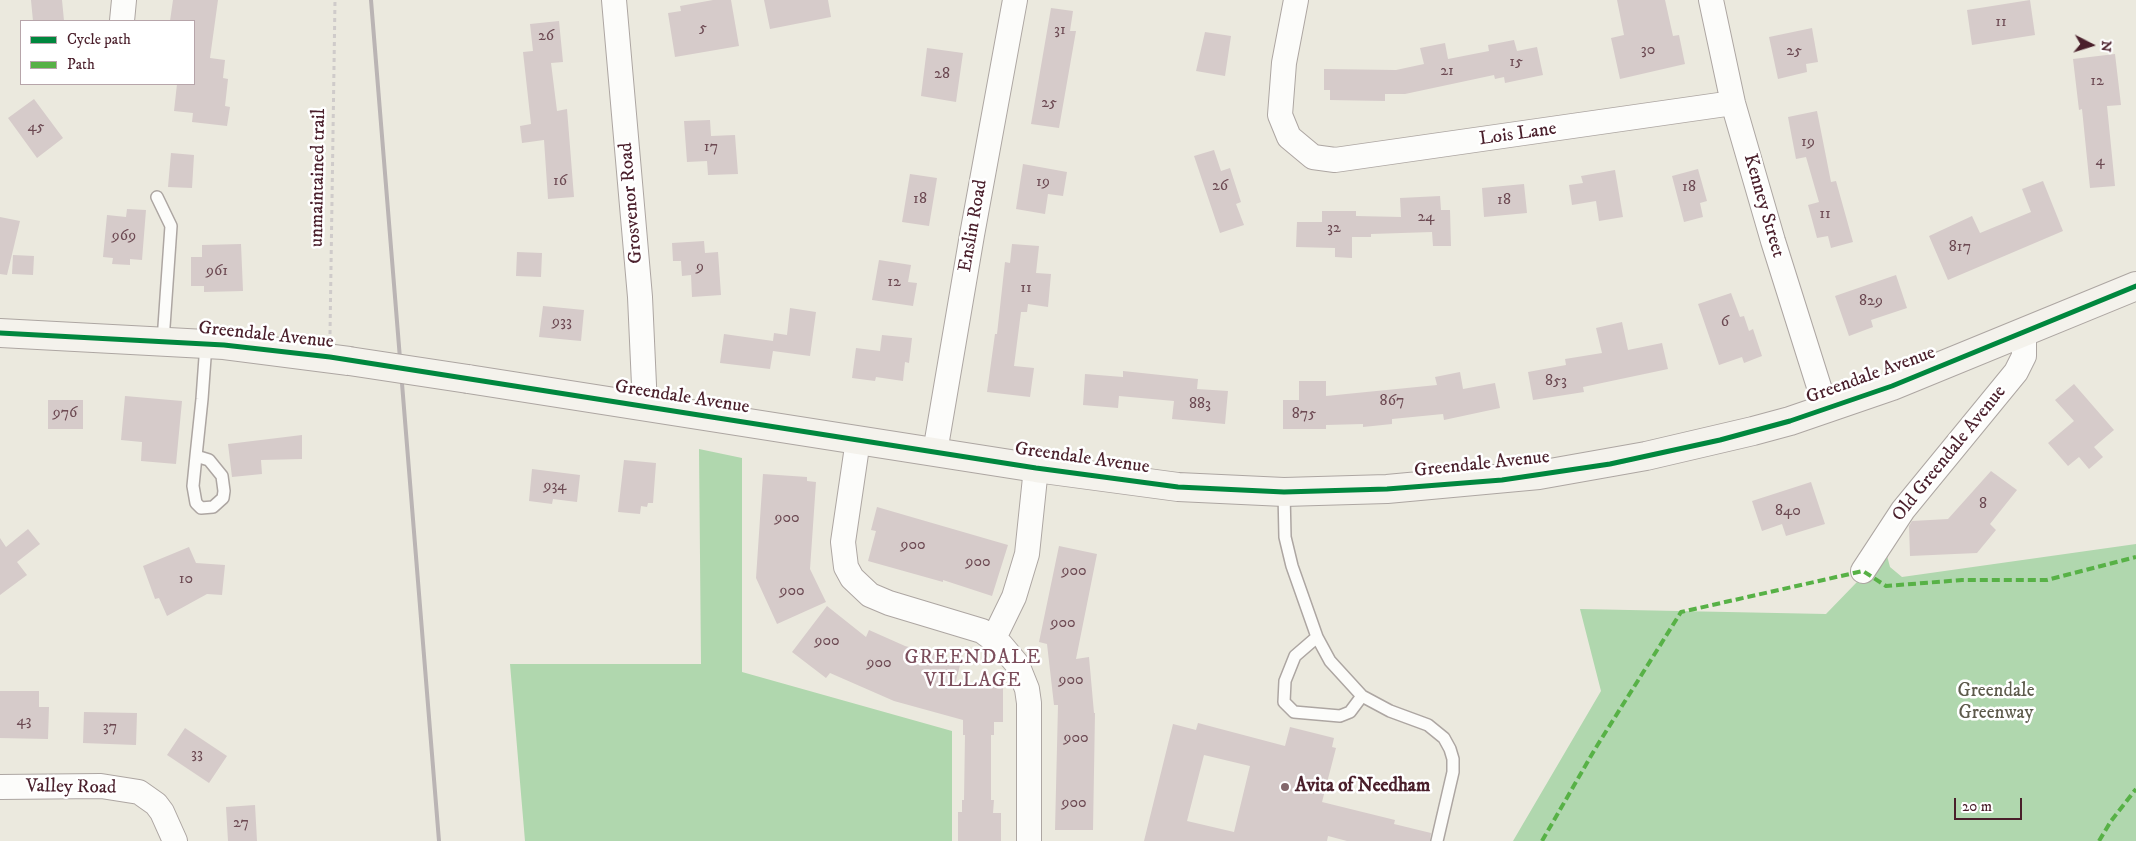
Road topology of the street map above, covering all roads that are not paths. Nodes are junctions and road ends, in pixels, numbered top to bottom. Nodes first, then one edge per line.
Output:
1 (124, 0) edge
2 (614, 0) edge
3 (1015, 0) edge
4 (1296, 0) edge
5 (1711, 0) edge
6 (122, 20) edge
7 (1733, 103) junction
8 (157, 197) dead end
9 (2136, 286) edge
10 (0, 333) edge
11 (2022, 334) junction
12 (163, 341) junction
13 (206, 344) junction
14 (645, 407) junction
15 (1826, 409) junction
16 (858, 440) junction
17 (936, 452) junction
18 (196, 456) dead end
19 (1036, 468) junction
20 (1284, 492) junction
21 (1862, 571) dead end
22 (1317, 637) junction
23 (994, 638) junction
24 (1362, 696) junction
25 (0, 787) edge
26 (175, 841) edge
27 (1029, 841) edge
28 (1438, 841) edge

1 - 6 street
2 - 14 street, Grosvenor Road
3 - 17 street, Enslin Road
4 - 7 street, Lois Lane
5 - 7 street, Kenney Street
7 - 15 street, Kenney Street
8 - 12 lane
9 - 11 main road, Greendale Avenue
10 - 12 main road, Greendale Avenue
11 - 15 main road, Greendale Avenue
11 - 21 street, Old Greendale Avenue
12 - 13 main road, Greendale Avenue
13 - 14 main road, Greendale Avenue, bridge
13 - 18 lane
14 - 16 main road, Greendale Avenue
15 - 20 main road, Greendale Avenue
16 - 17 main road, Greendale Avenue
16 - 23 street
17 - 19 main road, Greendale Avenue
19 - 20 main road, Greendale Avenue
19 - 23 street
20 - 22 lane
22 - 24 lane
22 - 24 lane
23 - 27 street
24 - 28 lane
25 - 26 street, Valley Road

